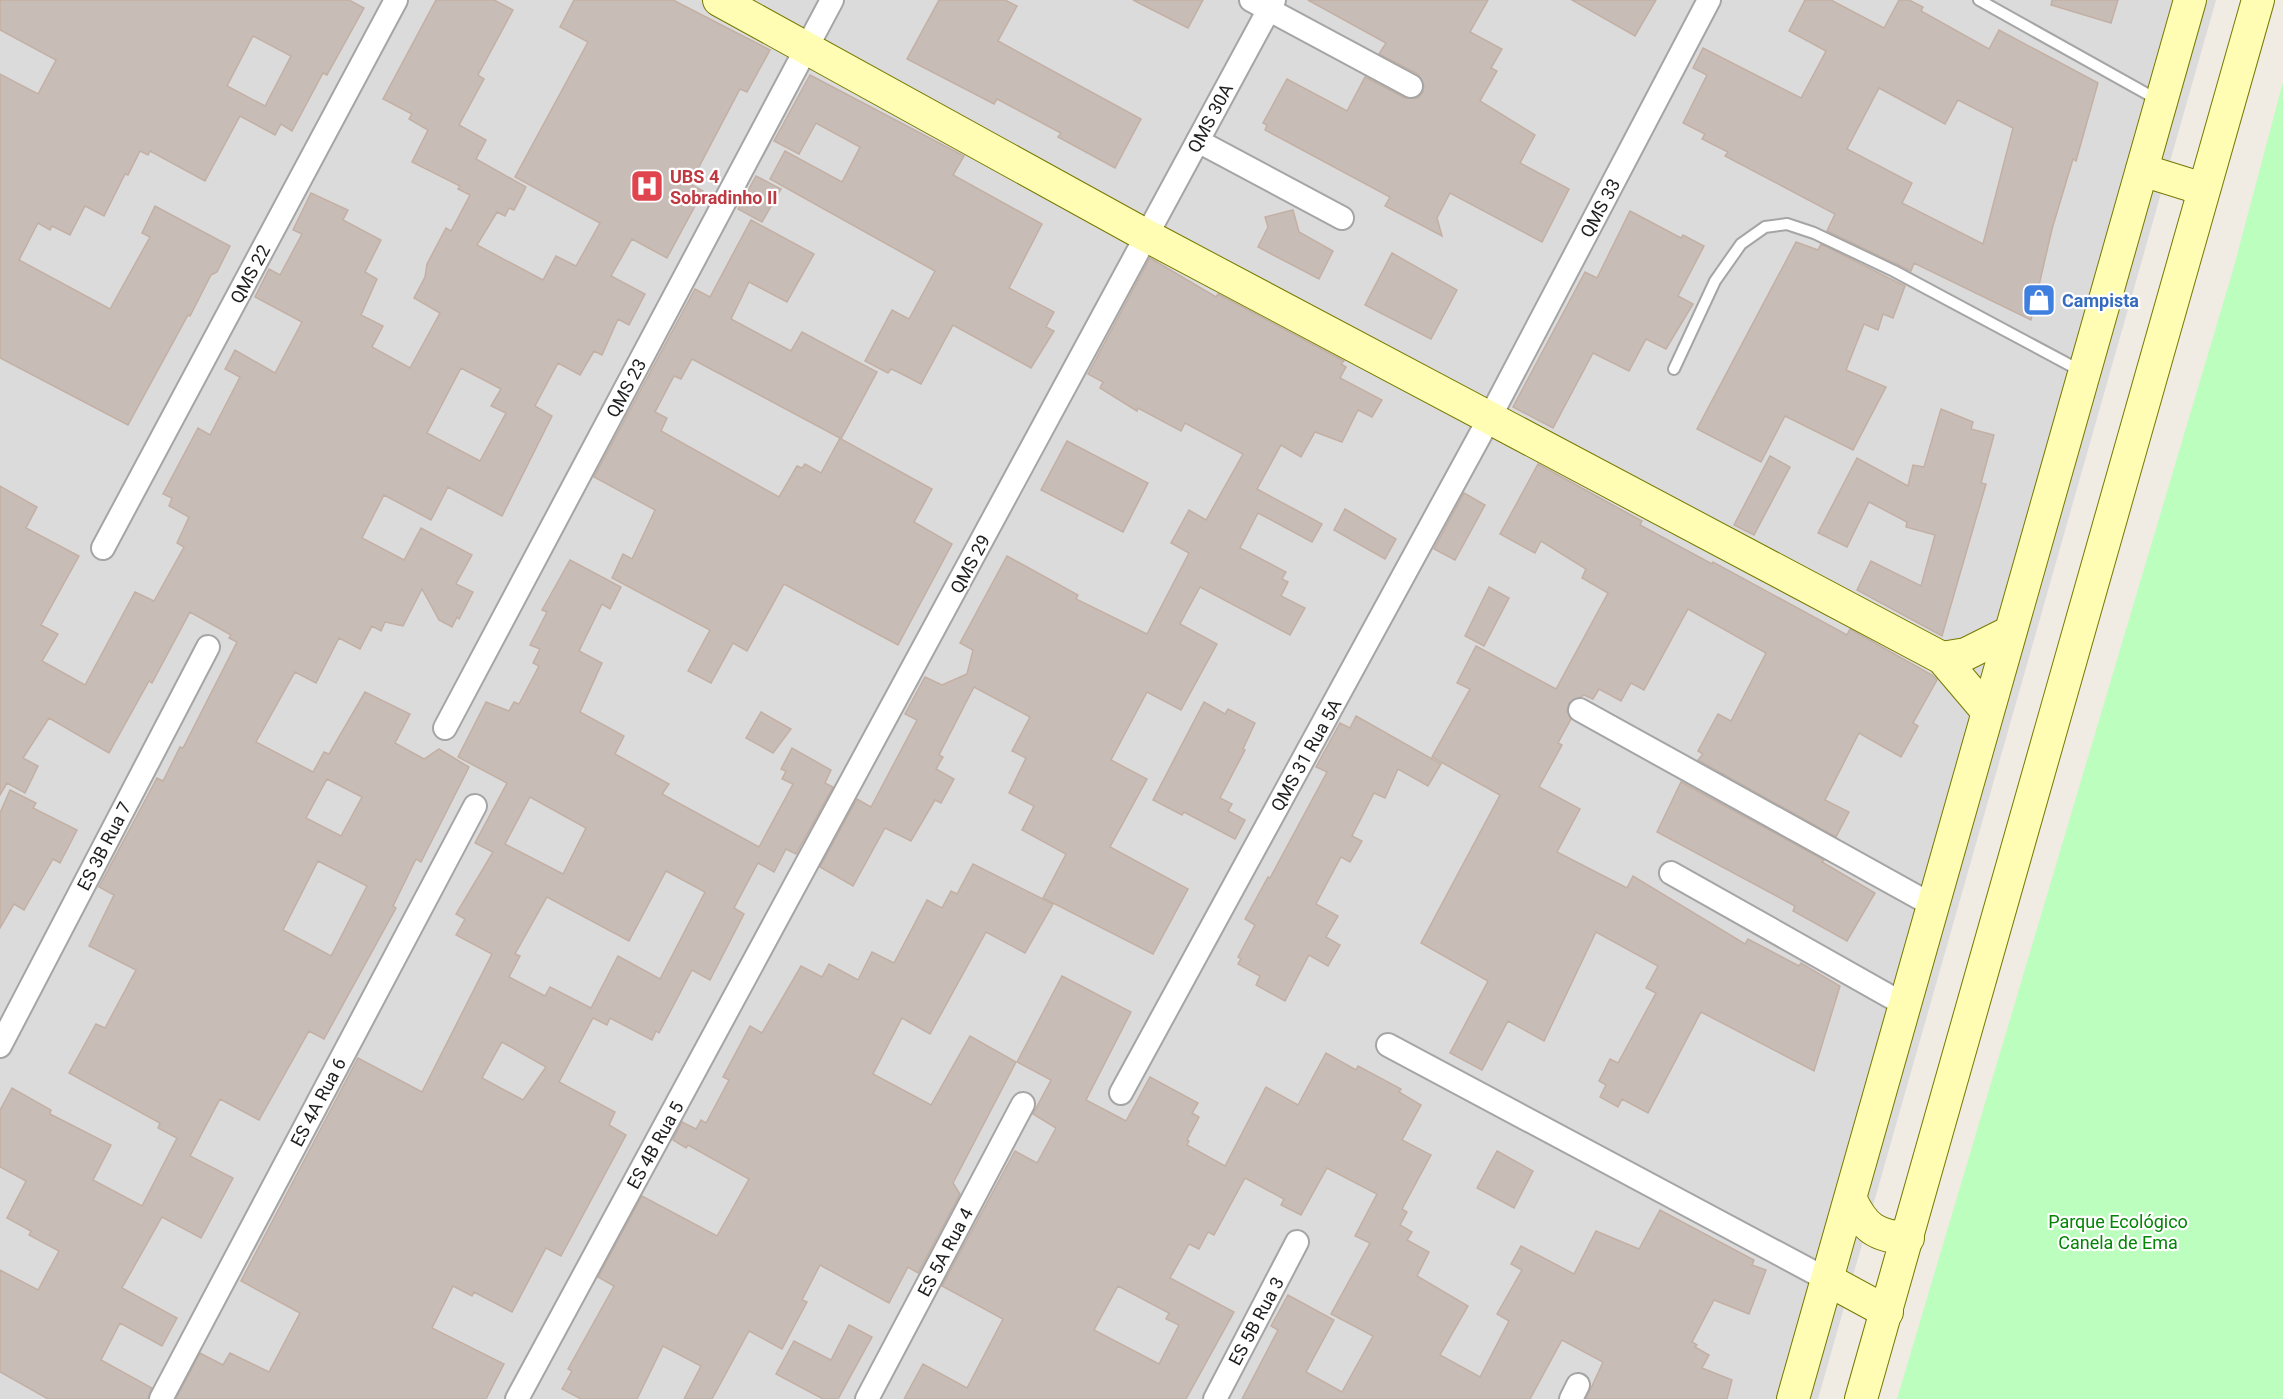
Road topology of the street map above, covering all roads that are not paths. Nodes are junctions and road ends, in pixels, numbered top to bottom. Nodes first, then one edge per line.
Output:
1 (396, 0) edge
2 (719, 0) edge
3 (832, 0) edge
4 (1710, 0) edge
5 (1979, 0) edge
6 (2190, 0) edge
7 (2258, 0) edge
8 (1265, 3) edge
9 (806, 49) junction
10 (1411, 86) dead end
11 (2161, 101) junction
12 (1198, 141) junction
13 (2142, 170) junction
14 (2203, 189) junction
15 (1342, 218) dead end
16 (1147, 236) junction
17 (1674, 369) dead end
18 (2084, 373) junction
19 (1490, 417) junction
20 (103, 548) dead end
21 (2008, 633) junction
22 (208, 647) dead end
23 (1942, 658) junction
24 (1580, 710) dead end
25 (1987, 711) junction
26 (446, 728) dead end
27 (475, 806) dead end
28 (1671, 873) dead end
29 (793, 892) joint
30 (1932, 905) junction
31 (1905, 1005) junction
32 (1388, 1045) dead end
33 (0, 1046) edge
34 (1121, 1093) dead end
35 (1023, 1104) dead end
36 (1851, 1200) junction
37 (1908, 1238) junction
38 (1297, 1242) dead end
39 (1828, 1280) junction
40 (1887, 1312) junction
41 (161, 1399) edge
42 (517, 1399) edge
43 (867, 1399) edge
44 (1215, 1399) edge
45 (1793, 1399) edge
46 (1861, 1399) edge

1 - 20 street, QMS 22
2 - 9 main road
3 - 9 street, QMS 23
4 - 19 street, QMS 33
5 - 11 lane
6 - 11 main road
7 - 14 main road
8 - 10 street
8 - 12 street, QMS 30A
9 - 16 main road
9 - 26 street, QMS 23
11 - 13 main road
12 - 15 street
12 - 16 street, QMS 30A
13 - 14 main road
13 - 18 main road
14 - 37 main road
16 - 19 main road
16 - 29 street, QMS 29
17 - 18 lane
18 - 21 main road
19 - 23 main road
19 - 34 street, QMS 31 Rua 5A
21 - 23 main road
21 - 25 main road
22 - 33 street, ES 3B Rua 7
23 - 25 main road
24 - 30 street
25 - 30 main road
27 - 41 street, ES 4A Rua 6
28 - 31 street
29 - 42 street, ES 4B Rua 5
30 - 31 main road
31 - 36 main road
32 - 39 street
35 - 43 street, ES 5A Rua 4
36 - 37 main road
36 - 39 main road
37 - 40 main road
38 - 44 street, ES 5B Rua 3
39 - 40 main road
39 - 45 main road
40 - 46 main road

